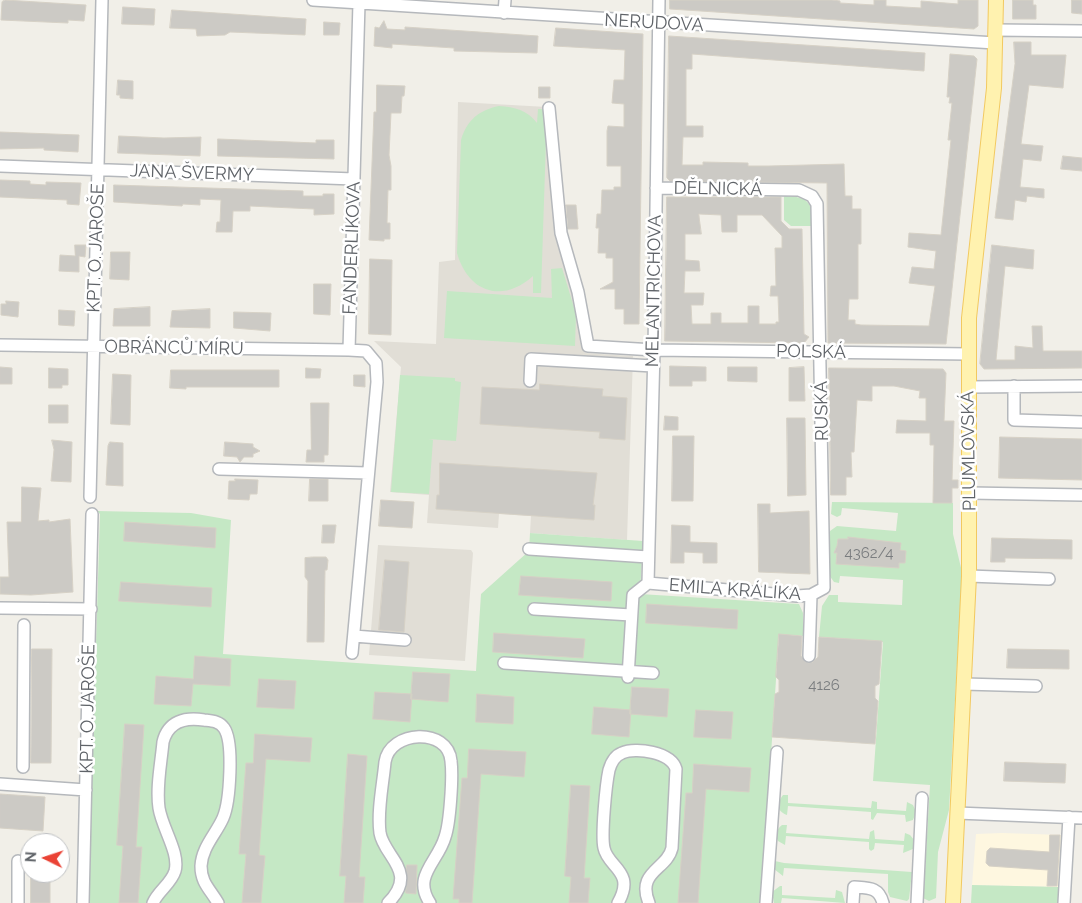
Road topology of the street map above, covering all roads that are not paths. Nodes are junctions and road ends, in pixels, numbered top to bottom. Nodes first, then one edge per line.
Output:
1 (102, 0) edge
2 (314, 0) edge
3 (505, 0) edge
4 (659, 0) edge
5 (996, 0) edge
6 (359, 3) junction
7 (504, 13) junction
8 (659, 23) junction
9 (1082, 31) edge
10 (995, 37) junction
11 (549, 108) dead end
12 (0, 166) edge
13 (98, 169) junction
14 (354, 179) junction
15 (656, 188) junction
16 (819, 231) joint
17 (0, 345) edge
18 (93, 346) junction
19 (349, 350) junction
20 (654, 350) junction
21 (821, 352) junction
22 (968, 354) junction
23 (653, 366) junction
24 (530, 381) dead end
25 (1014, 386) junction
26 (1082, 386) edge
27 (969, 387) junction
28 (1082, 422) edge
29 (219, 469) dead end
30 (368, 473) junction
31 (970, 493) junction
32 (1082, 495) edge
33 (90, 497) dead end
34 (823, 502) joint
35 (92, 514) dead end
36 (529, 549) dead end
37 (648, 557) junction
38 (969, 576) junction
39 (1049, 579) dead end
40 (648, 583) junction
41 (811, 595) junction
42 (0, 608) edge
43 (91, 609) junction
44 (534, 609) dead end
45 (631, 615) junction
46 (24, 625) dead end
47 (354, 636) junction
48 (405, 640) dead end
49 (352, 653) dead end
50 (809, 656) dead end
51 (504, 663) dead end
52 (654, 673) dead end
53 (628, 674) junction
54 (964, 684) junction
55 (1036, 686) dead end
56 (777, 752) dead end
57 (23, 767) dead end
58 (0, 784) edge
59 (86, 790) junction
60 (922, 798) dead end
61 (957, 813) junction
62 (1069, 817) junction
63 (1082, 818) edge
64 (18, 861) dead end
65 (18, 903) edge
66 (83, 903) edge
67 (153, 903) edge
68 (218, 903) edge
69 (388, 903) edge
70 (430, 903) edge
71 (618, 903) edge
72 (649, 903) edge
73 (766, 903) edge
74 (853, 903) edge
75 (883, 903) edge
76 (916, 903) edge
77 (953, 903) edge
78 (1064, 903) edge

1 - 13 street, KPT. O. JAROŠE
2 - 6 street, NERUDOVA
3 - 7 street
4 - 8 street, MELANTRICHOVA
5 - 10 main road, PLUMLOVSKÁ
6 - 7 street, NERUDOVA
6 - 14 street, FANDERLÍKOVA
7 - 8 street, NERUDOVA
8 - 10 street, NERUDOVA
8 - 15 street, MELANTRICHOVA
9 - 10 street, NERUDOVA
10 - 22 main road, PLUMLOVSKÁ
11 - 20 street, POLSKÁ
12 - 13 street, JANA ŠVERMY
13 - 14 street, JANA ŠVERMY
13 - 18 street, KPT. O. JAROŠE
14 - 19 street, FANDERLÍKOVA
15 - 16 street, DĚLNICKÁ
15 - 20 street, MELANTRICHOVA
16 - 21 street, RUSKÁ
17 - 18 street, OBRÁNCŮ MÍRU
18 - 19 street, OBRÁNCŮ MÍRU
18 - 33 street, KPT. O. JAROŠE
19 - 30 street
20 - 21 street, POLSKÁ
20 - 23 street, MELANTRICHOVA
21 - 22 street, POLSKÁ
21 - 34 street, RUSKÁ
22 - 27 main road, PLUMLOVSKÁ
23 - 24 street
23 - 37 street, MELANTRICHOVA
25 - 26 street
25 - 27 street
25 - 28 street
27 - 31 main road, PLUMLOVSKÁ
29 - 30 street
30 - 47 street
31 - 32 street
31 - 38 main road, PLUMLOVSKÁ
34 - 41 street, EMILA KRÁLÍKA
35 - 43 street, KPT. O. JAROŠE
36 - 37 street
37 - 40 street, MELANTRICHOVA
38 - 39 street
38 - 54 main road, PLUMLOVSKÁ
40 - 41 street, EMILA KRÁLÍKA
40 - 45 street
41 - 50 street
42 - 43 street
43 - 59 street, KPT. O. JAROŠE
44 - 45 street
45 - 53 street
46 - 57 street
47 - 48 street
47 - 49 street
51 - 53 street
52 - 53 street
54 - 55 street
54 - 61 main road, PLUMLOVSKÁ
56 - 73 street
58 - 59 street
59 - 66 street, KPT. O. JAROŠE
60 - 76 street
61 - 62 street
61 - 77 main road, PLUMLOVSKÁ
62 - 63 street
62 - 78 street
64 - 65 street
67 - 68 street
69 - 70 street
71 - 72 street
74 - 75 street

